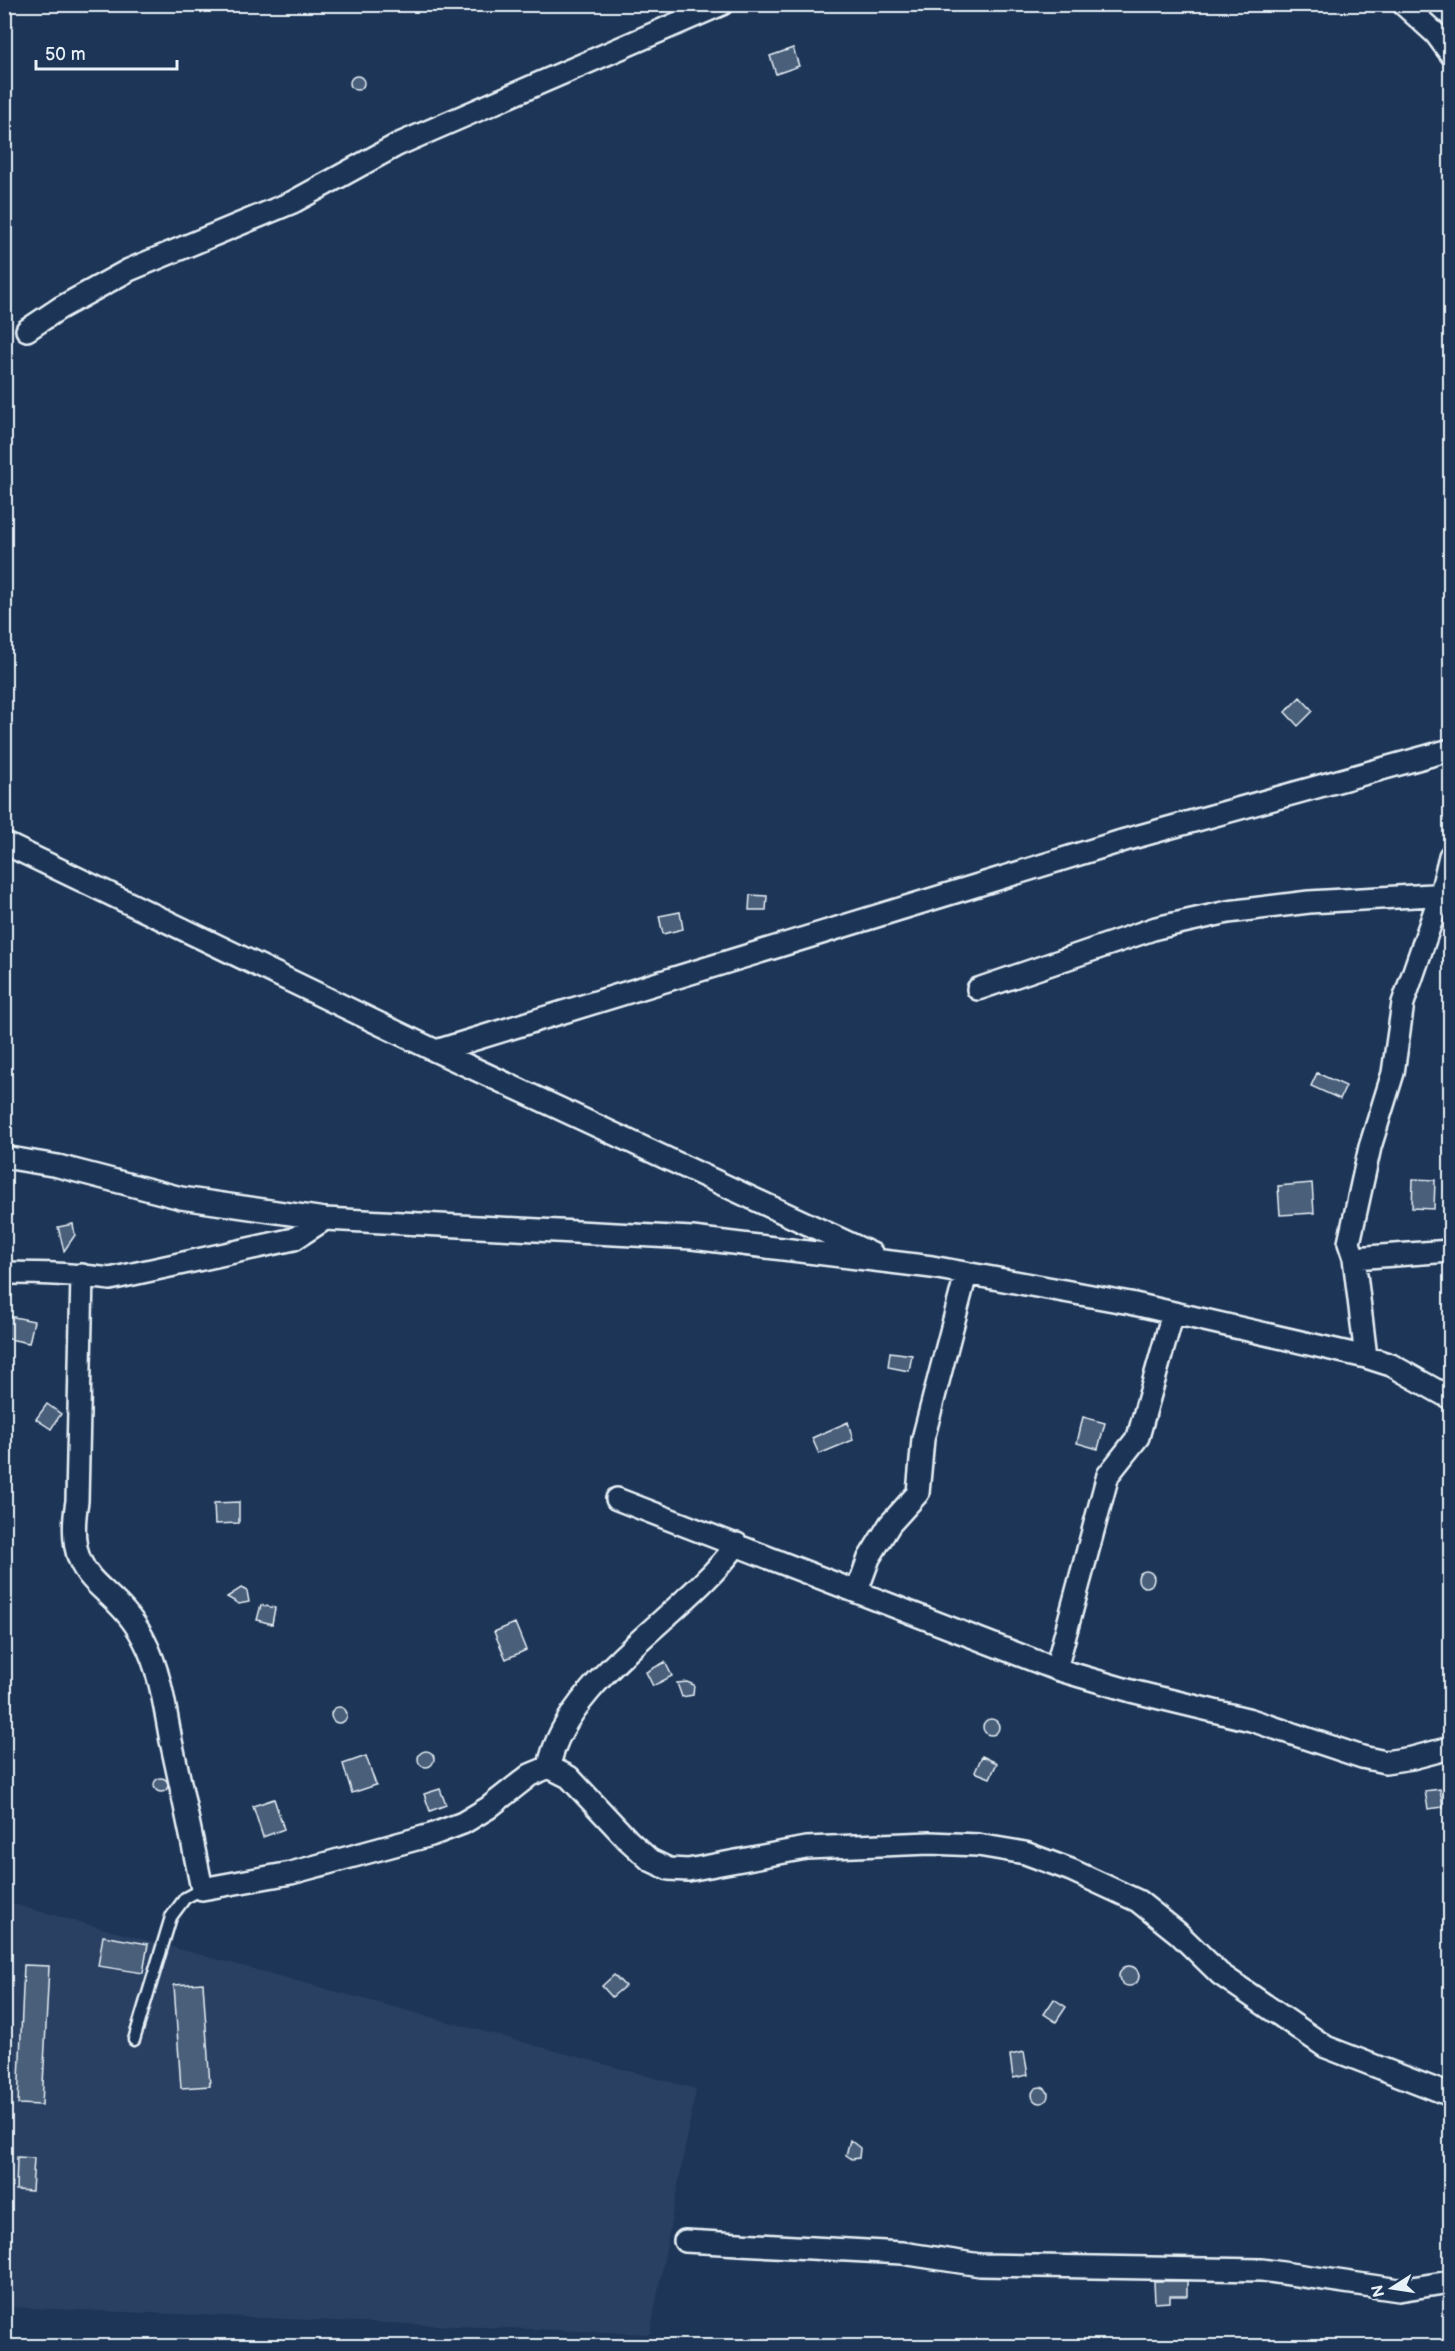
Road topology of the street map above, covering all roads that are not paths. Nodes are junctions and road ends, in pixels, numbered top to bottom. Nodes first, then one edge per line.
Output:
1 (722, 4) edge
2 (1403, 4) edge
3 (1450, 53) edge
4 (27, 330) dead end
5 (1450, 750) edge
6 (4, 843) edge
7 (1450, 856) edge
8 (1446, 894) edge
9 (978, 989) dead end
10 (436, 1051) junction
11 (4, 1157) edge
12 (325, 1219) junction
13 (1450, 1251) edge
14 (1354, 1258) junction
15 (888, 1261) junction
16 (4, 1273) edge
17 (966, 1274) junction
18 (82, 1275) junction
19 (1173, 1313) junction
20 (1366, 1357) junction
21 (1450, 1398) edge
22 (617, 1499) dead end
23 (737, 1544) junction
24 (857, 1590) junction
25 (1056, 1669) junction
26 (1450, 1748) edge
27 (549, 1767) junction
28 (202, 1889) junction
29 (134, 2040) dead end
30 (1450, 2095) edge
31 (685, 2241) dead end
32 (1450, 2282) edge

1 - 4 street
2 - 3 street
5 - 10 street
6 - 10 street
7 - 8 street
8 - 9 street
8 - 14 street
10 - 15 street
11 - 12 street
12 - 15 street
12 - 18 street
13 - 14 street
14 - 20 street
15 - 17 street
16 - 18 street
17 - 19 street
17 - 24 street
18 - 28 street
19 - 20 street
19 - 25 street
20 - 21 street
22 - 23 street
23 - 24 street
23 - 27 street
24 - 25 street
25 - 26 street
27 - 28 street
27 - 30 street
28 - 29 lane
31 - 32 street

